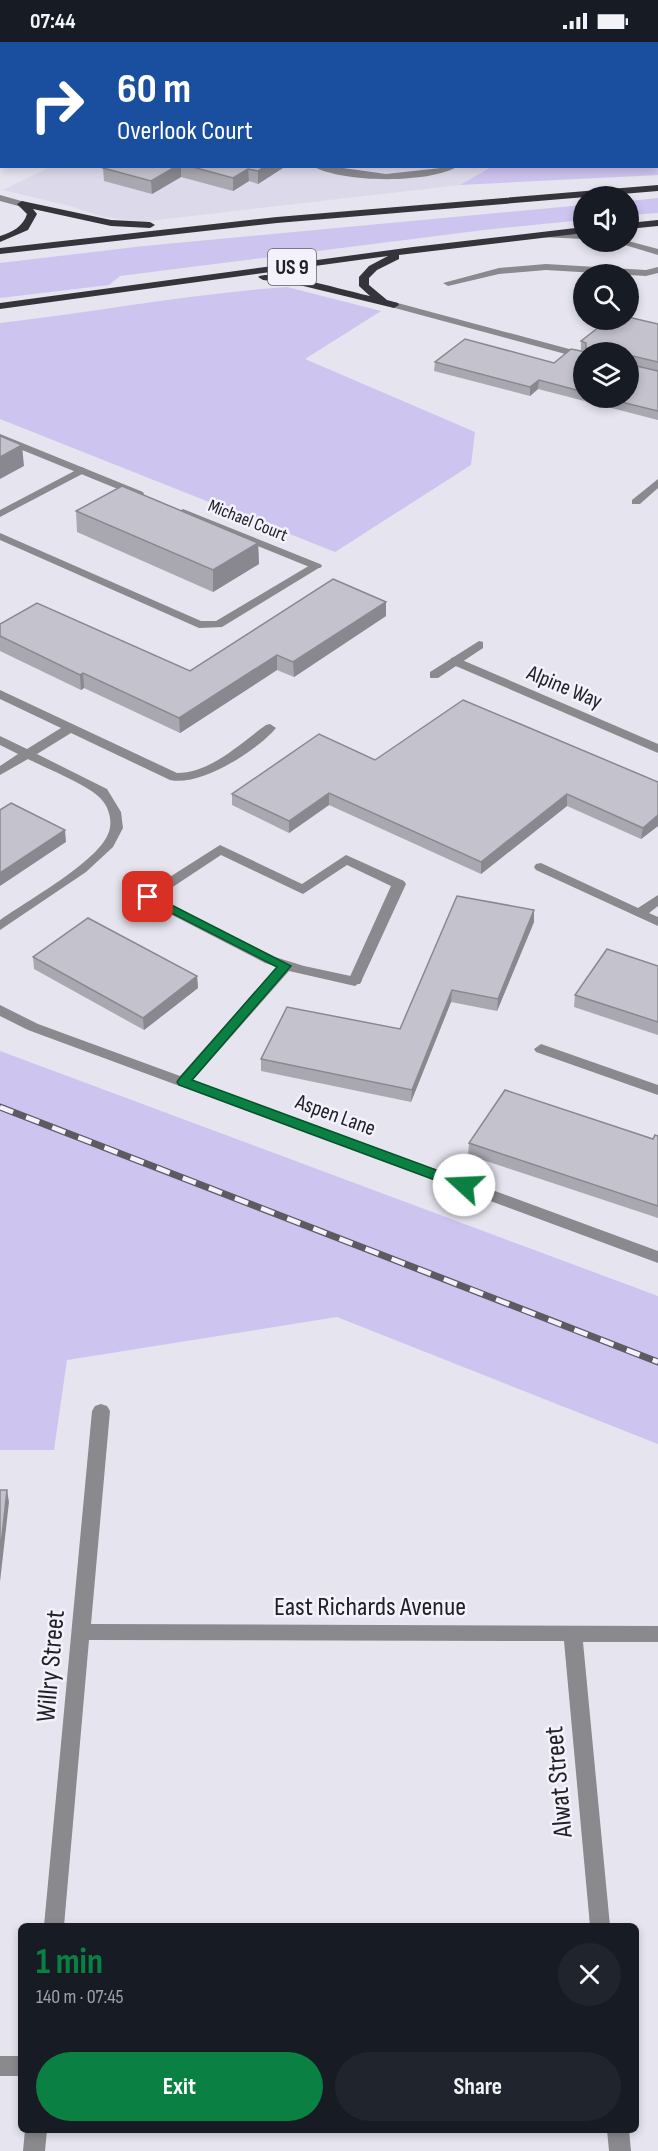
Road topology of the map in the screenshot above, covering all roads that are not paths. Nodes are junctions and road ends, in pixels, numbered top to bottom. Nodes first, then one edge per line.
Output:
1 (587, 42) edge
2 (626, 42) edge
3 (325, 168) edge
4 (449, 168) edge
5 (658, 188) edge
6 (0, 198) edge
7 (22, 204) junction
8 (277, 220) junction
9 (658, 223) edge
10 (639, 225) edge
11 (573, 231) edge
12 (539, 234) junction
13 (573, 236) edge
14 (0, 239) edge
15 (59, 244) junction
16 (639, 247) edge
17 (413, 250) junction
18 (0, 251) edge
19 (658, 252) edge
20 (0, 256) edge
21 (658, 270) edge
22 (240, 274) junction
23 (448, 283) dead end
24 (394, 305) junction
25 (0, 306) edge
26 (573, 353) edge
27 (0, 437) edge
28 (82, 470) junction
29 (658, 482) edge
30 (146, 496) edge
31 (636, 502) dead end
32 (167, 505) edge
33 (0, 514) edge
34 (0, 536) edge
35 (479, 645) dead end
36 (455, 661) junction
37 (434, 675) dead end
38 (0, 694) edge
39 (70, 728) junction
40 (270, 728) dead end
41 (0, 740) edge
42 (658, 749) edge
43 (27, 754) junction
44 (0, 771) edge
45 (541, 867) dead end
46 (658, 898) edge
47 (640, 914) junction
48 (658, 922) edge
49 (0, 926) edge
50 (285, 966) junction
51 (0, 1010) edge
52 (541, 1049) dead end
53 (183, 1082) junction
54 (658, 1090) edge
55 (658, 1257) edge
56 (101, 1412) dead end
57 (81, 1632) junction
58 (573, 1634) junction
59 (658, 1634) edge
60 (54, 1923) edge
61 (600, 1923) edge
62 (0, 2066) edge
63 (18, 2066) edge
64 (36, 2133) edge
65 (618, 2133) edge
66 (34, 2151) edge
67 (620, 2151) edge

1 - 2 highway
3 - 4 street
5 - 8 highway, US 9
6 - 7 street
7 - 8 highway
7 - 14 highway
8 - 15 highway, US 9
9 - 10 highway
11 - 12 highway, US 9
12 - 13 street
12 - 17 highway, US 9
15 - 18 highway, US 9
15 - 20 highway
16 - 19 street
17 - 22 highway, US 9
17 - 24 highway
21 - 23 street
22 - 24 highway
22 - 25 highway, US 9
24 - 26 street
27 - 28 street
28 - 30 street
28 - 33 street
29 - 31 street
32 - 34 street, Michael Court
35 - 36 street
36 - 37 street
36 - 42 street, Alpine Way
38 - 39 street
39 - 40 street
39 - 43 street
41 - 43 street
43 - 44 street
43 - 49 street
45 - 47 street
46 - 47 street
47 - 48 street
50 - 50 street
50 - 53 street
51 - 53 street, Aspen Lane
52 - 54 street
53 - 55 street, Aspen Lane
56 - 57 street, Willry Street
57 - 58 street, East Richards Avenue
57 - 60 street, Willry Street
58 - 59 street, East Richards Avenue
58 - 61 street, Alwat Street
62 - 63 street
64 - 66 street
65 - 67 street

